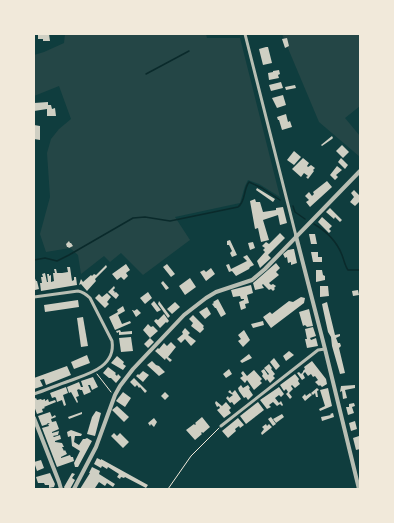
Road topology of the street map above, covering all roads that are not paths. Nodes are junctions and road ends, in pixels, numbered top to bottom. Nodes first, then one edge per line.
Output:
1 (245, 34) edge
2 (360, 170) edge
3 (296, 236) junction
4 (34, 297) edge
5 (325, 349) junction
6 (34, 394) edge
7 (34, 418) edge
8 (221, 426) road end
9 (61, 489) edge
10 (74, 489) edge
11 (359, 489) edge

1 - 3 street
2 - 3 street
3 - 5 street
3 - 10 street
4 - 6 street
5 - 8 street
5 - 11 street
7 - 9 street

